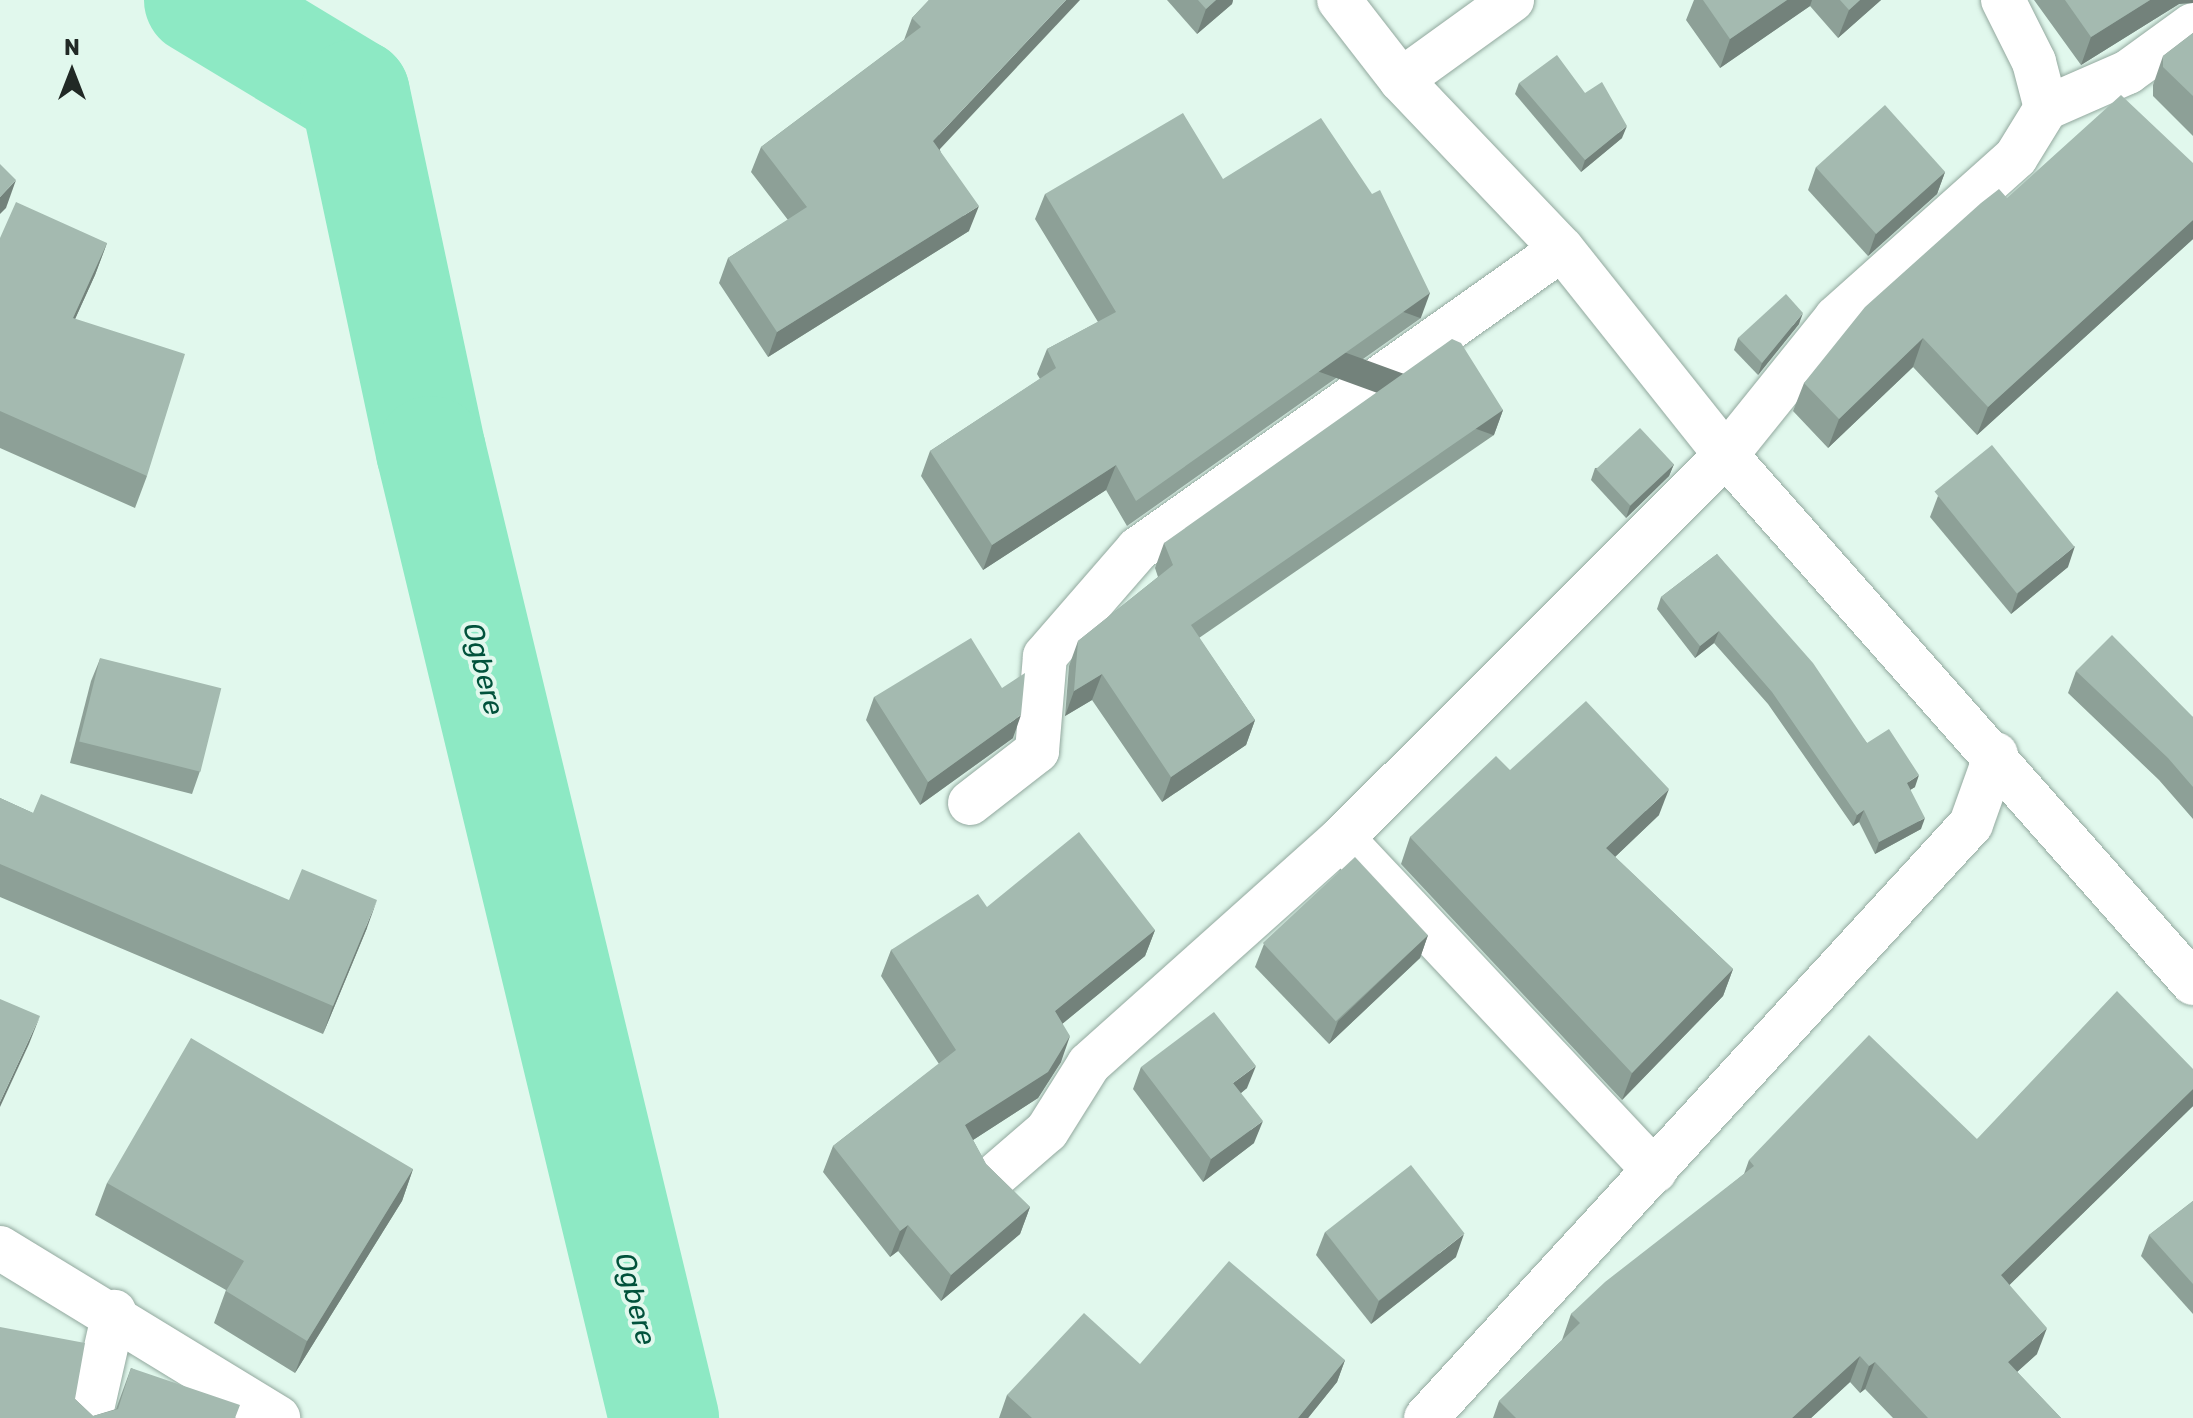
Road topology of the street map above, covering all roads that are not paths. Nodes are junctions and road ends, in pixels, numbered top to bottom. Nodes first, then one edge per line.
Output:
1 (1339, 0) edge
2 (1512, 0) edge
3 (2003, 0) edge
4 (2193, 25) edge
5 (2128, 72) junction
6 (1401, 80) junction
7 (2046, 108) junction
8 (2139, 116) edge
9 (1562, 249) junction
10 (1726, 455) junction
11 (1996, 754) junction
12 (970, 803) dead end
13 (1342, 838) junction
14 (2193, 983) edge
15 (1655, 1171) junction
16 (996, 1175) edge
17 (0, 1248) edge
18 (114, 1312) junction
19 (90, 1418) edge
20 (278, 1418) edge
21 (1426, 1418) edge

1 - 6 street
2 - 6 street
3 - 7 street
4 - 5 street
5 - 7 street
5 - 8 street
6 - 9 street
7 - 10 street
9 - 10 street
9 - 12 street
10 - 11 street
10 - 13 street
11 - 14 street
11 - 15 street
13 - 15 street
13 - 16 street
15 - 21 street
17 - 18 street
18 - 19 street
18 - 20 street

